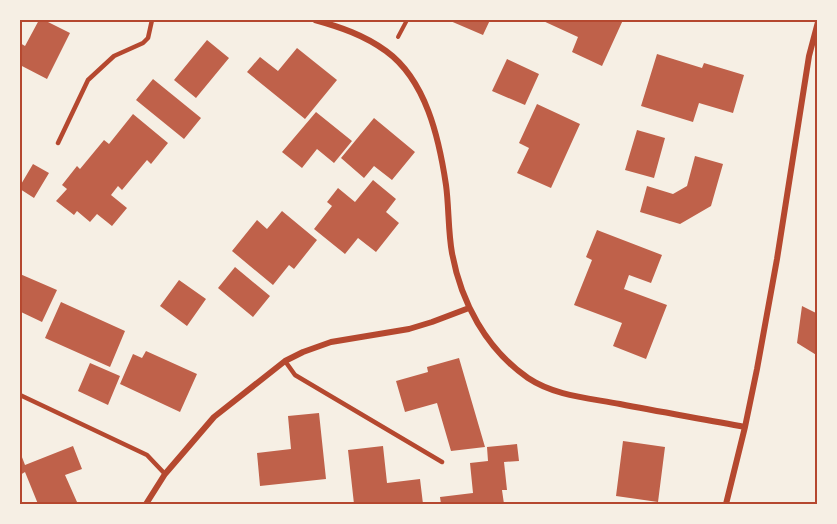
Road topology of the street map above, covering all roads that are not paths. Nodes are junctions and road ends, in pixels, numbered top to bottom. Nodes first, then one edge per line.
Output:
1 (152, 20) edge
2 (315, 20) edge
3 (818, 22) edge
4 (58, 143) dead end
5 (470, 308) junction
6 (285, 361) junction
7 (20, 395) edge
8 (745, 427) junction
9 (441, 462) dead end
10 (165, 474) junction
11 (146, 504) edge
12 (726, 504) edge

1 - 4 lane
2 - 5 street
3 - 8 street
5 - 6 street
5 - 8 street
6 - 9 lane
6 - 10 street
7 - 10 lane
8 - 12 street
10 - 11 street

